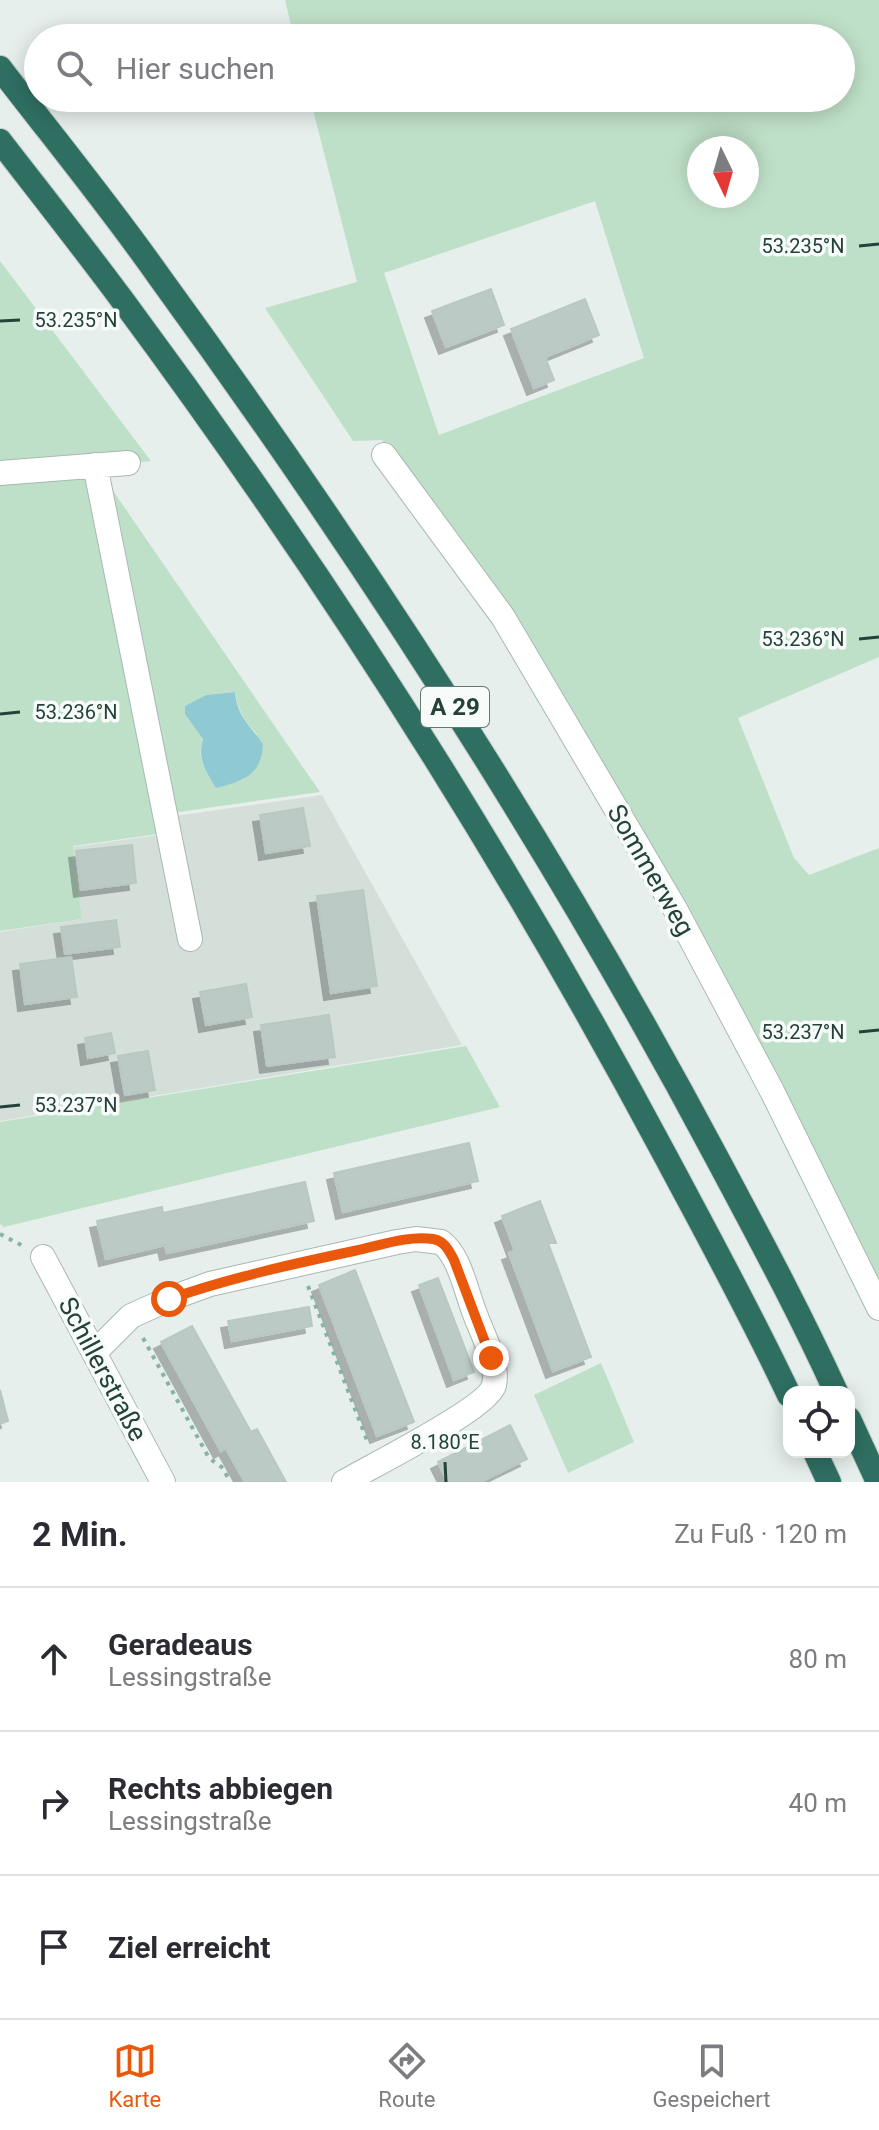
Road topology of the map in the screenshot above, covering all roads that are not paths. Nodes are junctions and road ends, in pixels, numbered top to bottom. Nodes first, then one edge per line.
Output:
1 (0, 68) edge
2 (24, 99) edge
3 (34, 112) edge
4 (0, 141) edge
5 (384, 455) dead end
6 (128, 463) dead end
7 (95, 465) junction
8 (0, 473) edge
9 (190, 939) dead end
10 (43, 1257) dead end
11 (879, 1308) edge
12 (94, 1353) junction
13 (784, 1386) edge
14 (833, 1386) edge
15 (855, 1432) edge
16 (818, 1458) edge
17 (163, 1482) edge
18 (344, 1482) edge
19 (829, 1482) edge
20 (878, 1482) edge

1 - 2 highway, A 29
3 - 14 highway, A 29
4 - 13 highway, A 29
5 - 11 street, Sommerweg
6 - 7 street
7 - 8 street
7 - 9 street
10 - 12 street, Schillerstraße
12 - 17 street, Schillerstraße
12 - 18 street
15 - 20 highway
16 - 19 highway

